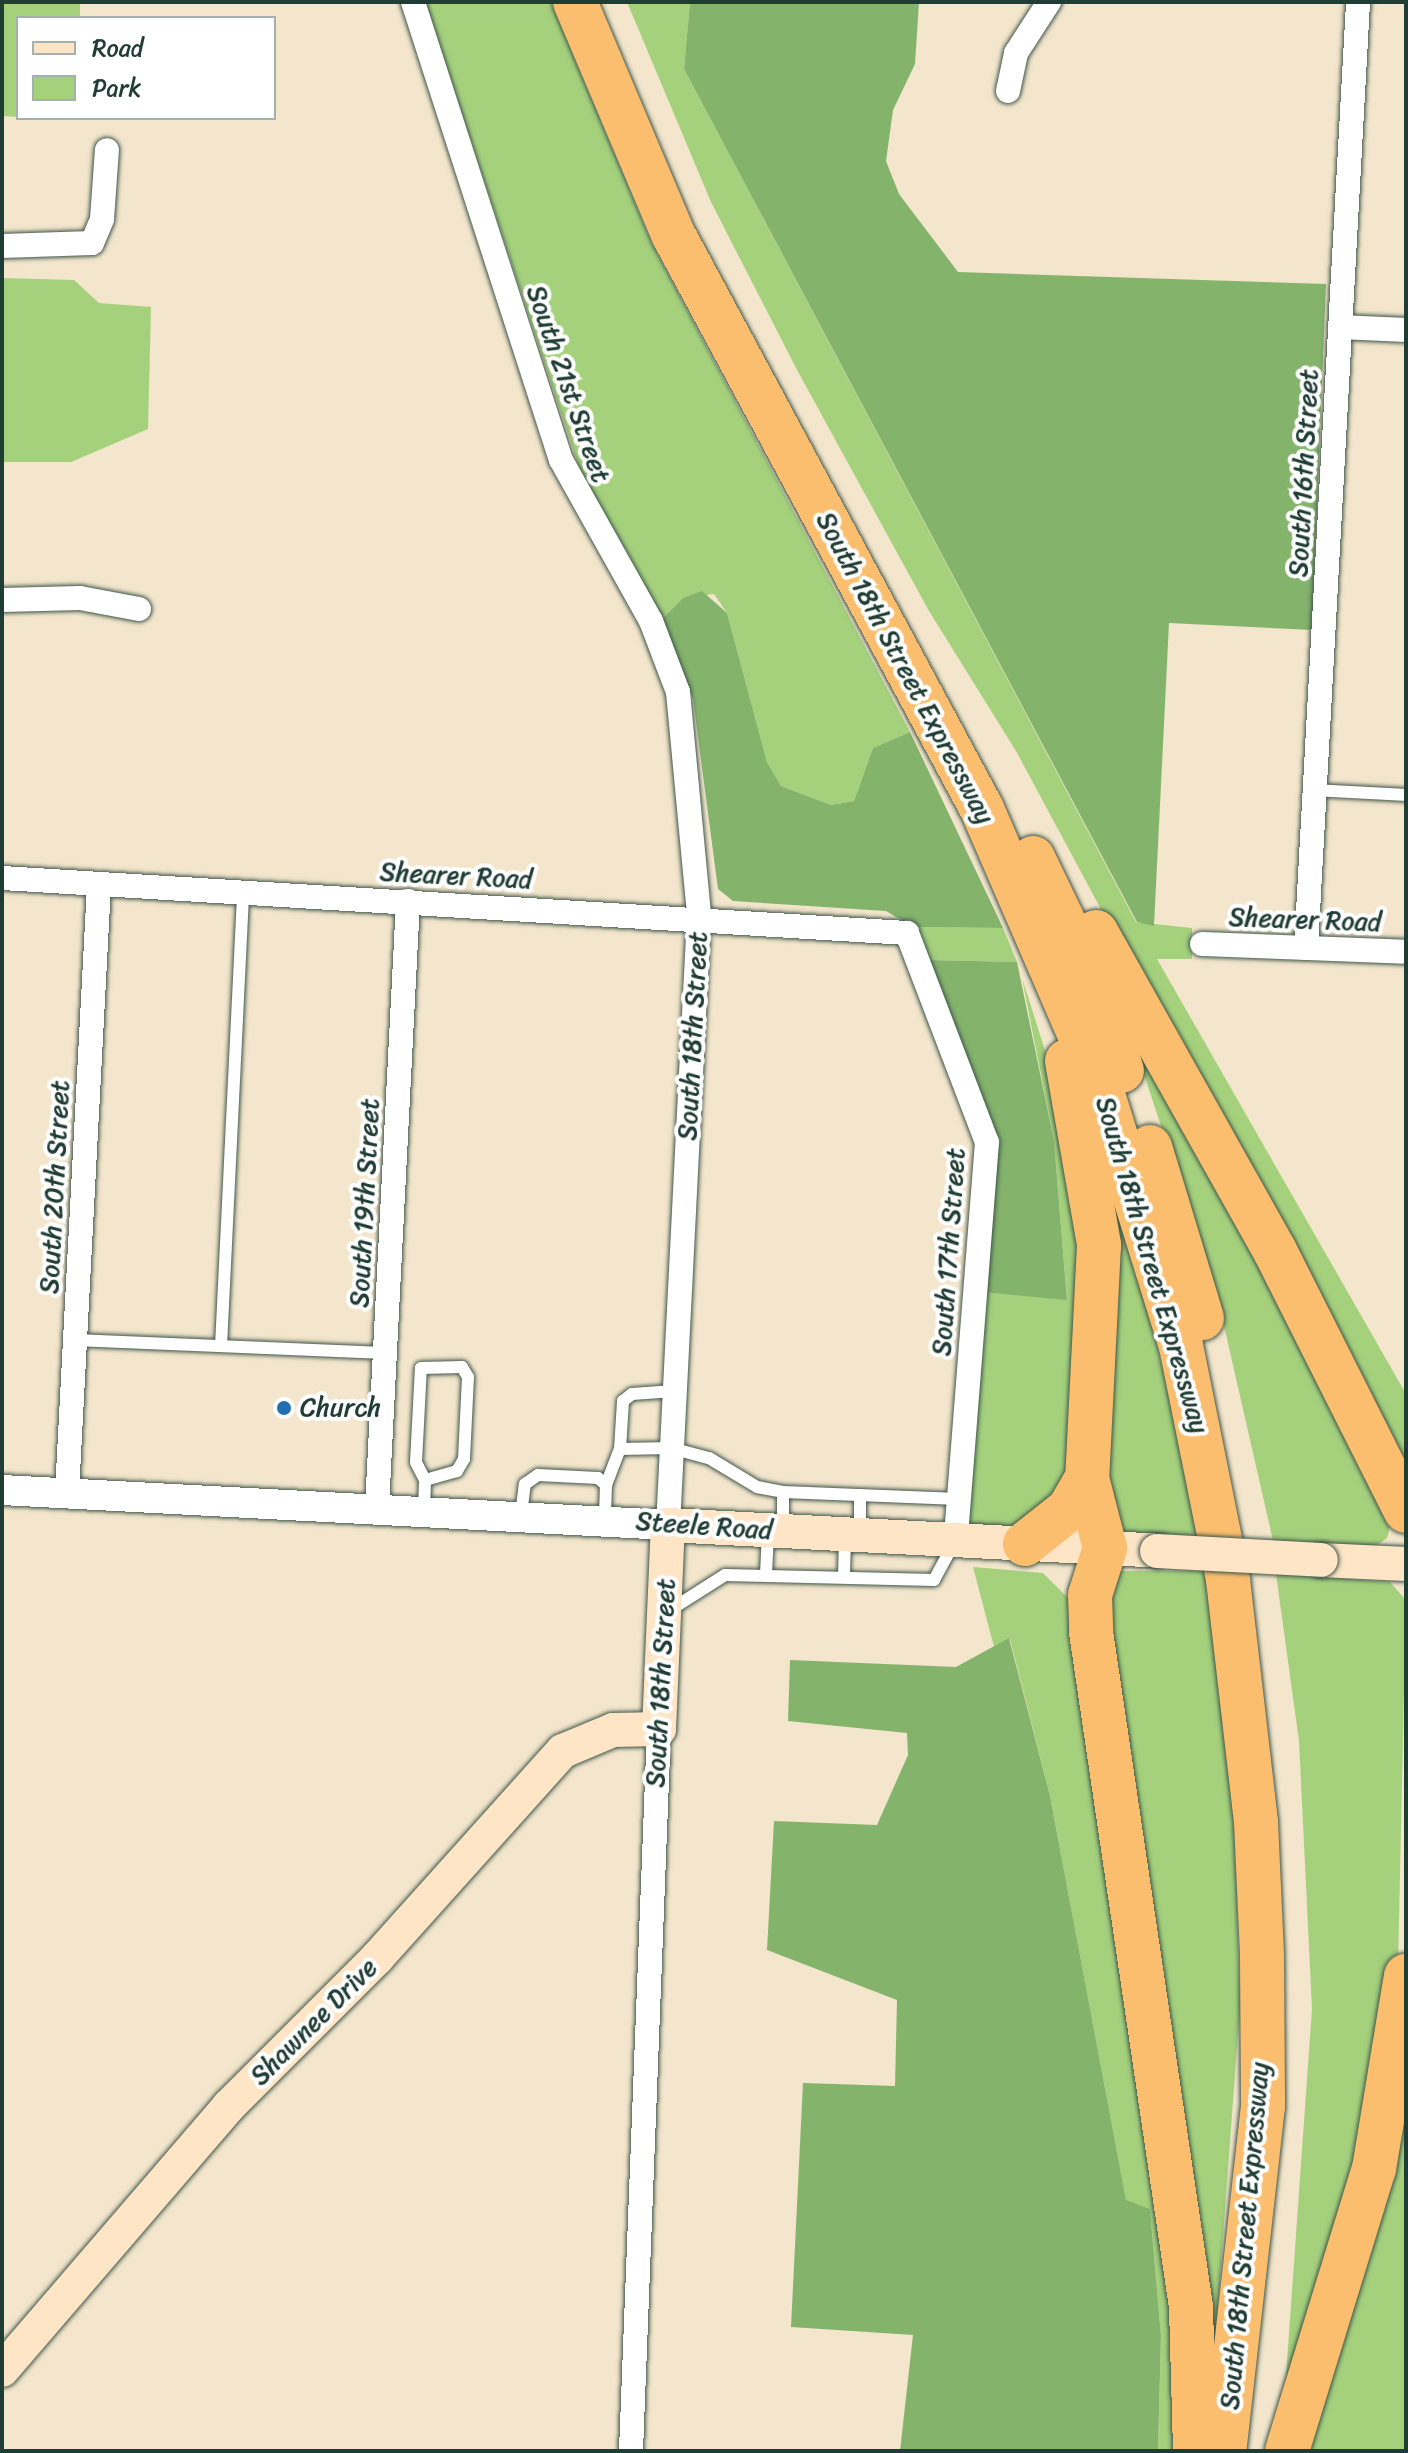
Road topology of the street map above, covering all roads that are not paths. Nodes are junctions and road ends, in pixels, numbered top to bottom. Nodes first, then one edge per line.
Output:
1 (413, 2) edge
2 (575, 2) edge
3 (605, 2) edge
4 (1049, 2) edge
5 (1358, 2) edge
6 (1008, 91) dead end
7 (107, 150) dead end
8 (2, 246) edge
9 (1340, 327) junction
10 (1406, 330) edge
11 (2, 600) edge
12 (139, 609) dead end
13 (1314, 790) junction
14 (1406, 795) edge
15 (1009, 807) junction
16 (2, 878) edge
17 (99, 885) junction
18 (243, 893) junction
19 (408, 901) junction
20 (699, 916) junction
21 (907, 933) joint
22 (1202, 944) dead end
23 (1306, 948) junction
24 (1041, 949) junction
25 (1406, 952) edge
26 (75, 1340) junction
27 (221, 1346) junction
28 (385, 1353) junction
29 (674, 1391) junction
30 (671, 1448) junction
31 (620, 1449) junction
32 (1087, 1478) junction
33 (606, 1485) junction
34 (2, 1490) edge
35 (67, 1492) junction
36 (783, 1492) junction
37 (425, 1495) junction
38 (860, 1495) junction
39 (959, 1499) junction
40 (377, 1507) junction
41 (1406, 1511) edge
42 (521, 1515) junction
43 (605, 1520) junction
44 (668, 1525) junction
45 (775, 1531) junction
46 (853, 1535) junction
47 (956, 1540) junction
48 (1025, 1544) junction
49 (1105, 1548) junction
50 (1406, 1564) edge
51 (766, 1574) junction
52 (844, 1577) junction
53 (664, 1613) junction
54 (659, 1729) junction
55 (1406, 1976) edge
56 (2, 2370) edge
57 (631, 2451) edge
58 (1195, 2451) edge
59 (1224, 2451) edge
60 (1251, 2451) edge
61 (1287, 2451) edge

1 - 20 street, South 21st Street
2 - 24 highway, South 18th Street Expressway
3 - 15 highway, South 18th Street Expressway
4 - 6 street
5 - 9 street, South 16th Street
7 - 8 street
9 - 10 street
9 - 13 street, South 16th Street
11 - 12 street
13 - 14 lane
13 - 23 street, South 16th Street
15 - 41 highway
15 - 60 highway, South 18th Street Expressway
16 - 17 street, Shearer Road
17 - 18 street, Shearer Road
17 - 26 street, South 20th Street
18 - 19 street, Shearer Road
18 - 27 lane
19 - 20 street, Shearer Road
19 - 28 street, South 19th Street
20 - 21 street, Shearer Road
20 - 29 street, South 18th Street
21 - 39 street, South 17th Street
22 - 23 street, Shearer Road
23 - 25 street, Shearer Road
24 - 32 highway
24 - 59 highway, South 18th Street Expressway
26 - 27 lane
26 - 35 street, South 20th Street
27 - 28 lane
28 - 40 street, South 19th Street
29 - 30 street, South 18th Street
29 - 31 lane
30 - 31 lane
30 - 36 lane
30 - 44 street, South 18th Street
31 - 33 lane
32 - 48 highway
32 - 49 highway
33 - 42 lane
33 - 43 lane
34 - 35 street, Steele Road
35 - 40 street, Steele Road
36 - 38 lane
36 - 45 lane
37 - 37 lane
37 - 40 street, Steele Road
37 - 42 street, Steele Road
38 - 39 lane
38 - 46 lane
39 - 47 street, South 17th Street
42 - 43 street, Steele Road
43 - 44 street, Steele Road
44 - 45 main road, Steele Road
44 - 53 main road, South 18th Street
45 - 46 main road, Steele Road
45 - 51 lane
46 - 47 main road, Steele Road
46 - 52 lane
47 - 48 main road, Steele Road
47 - 52 lane
48 - 49 main road, Steele Road
49 - 50 main road, Steele Road, bridge
49 - 58 highway
51 - 52 lane
51 - 53 lane
53 - 54 main road, South 18th Street
54 - 56 main road, Shawnee Drive
54 - 57 street, South 18th Street
55 - 61 highway

